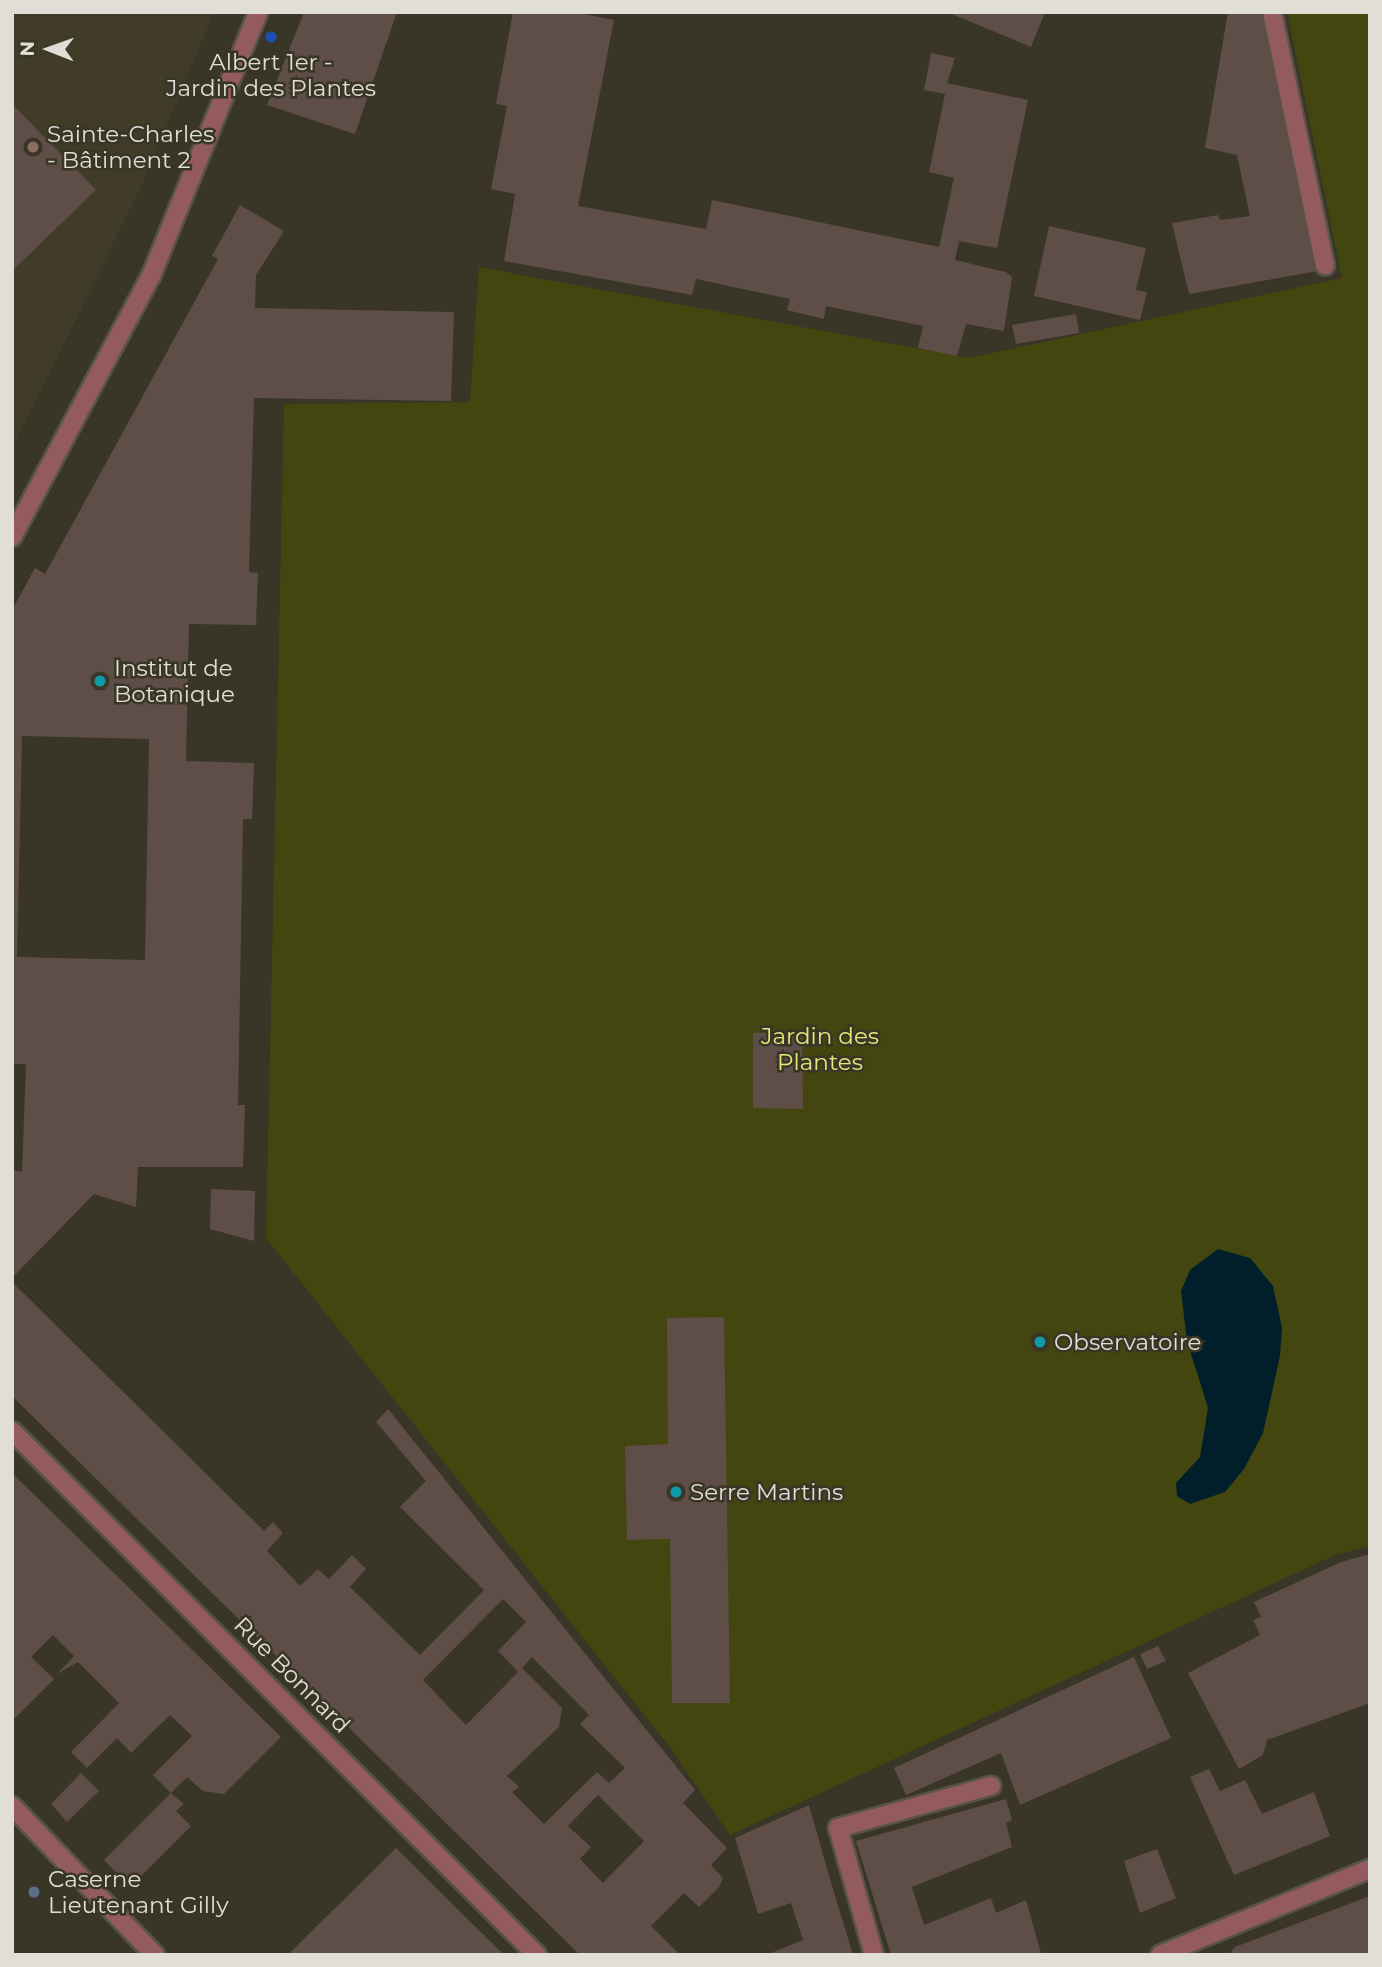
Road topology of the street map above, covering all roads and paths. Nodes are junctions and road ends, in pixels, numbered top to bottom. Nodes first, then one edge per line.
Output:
1 (258, 12) edge
2 (1272, 12) edge
3 (1325, 266) dead end
4 (12, 537) edge
5 (12, 1431) edge
6 (991, 1786) dead end
7 (12, 1806) edge
8 (19, 1821) edge
9 (1370, 1869) edge
10 (1168, 1954) edge
11 (155, 1955) edge
12 (537, 1955) edge
13 (874, 1955) edge

1 - 4 street
2 - 3 street
5 - 12 street, Rue Bonnard
6 - 13 street
7 - 8 street
8 - 11 street
9 - 10 street

